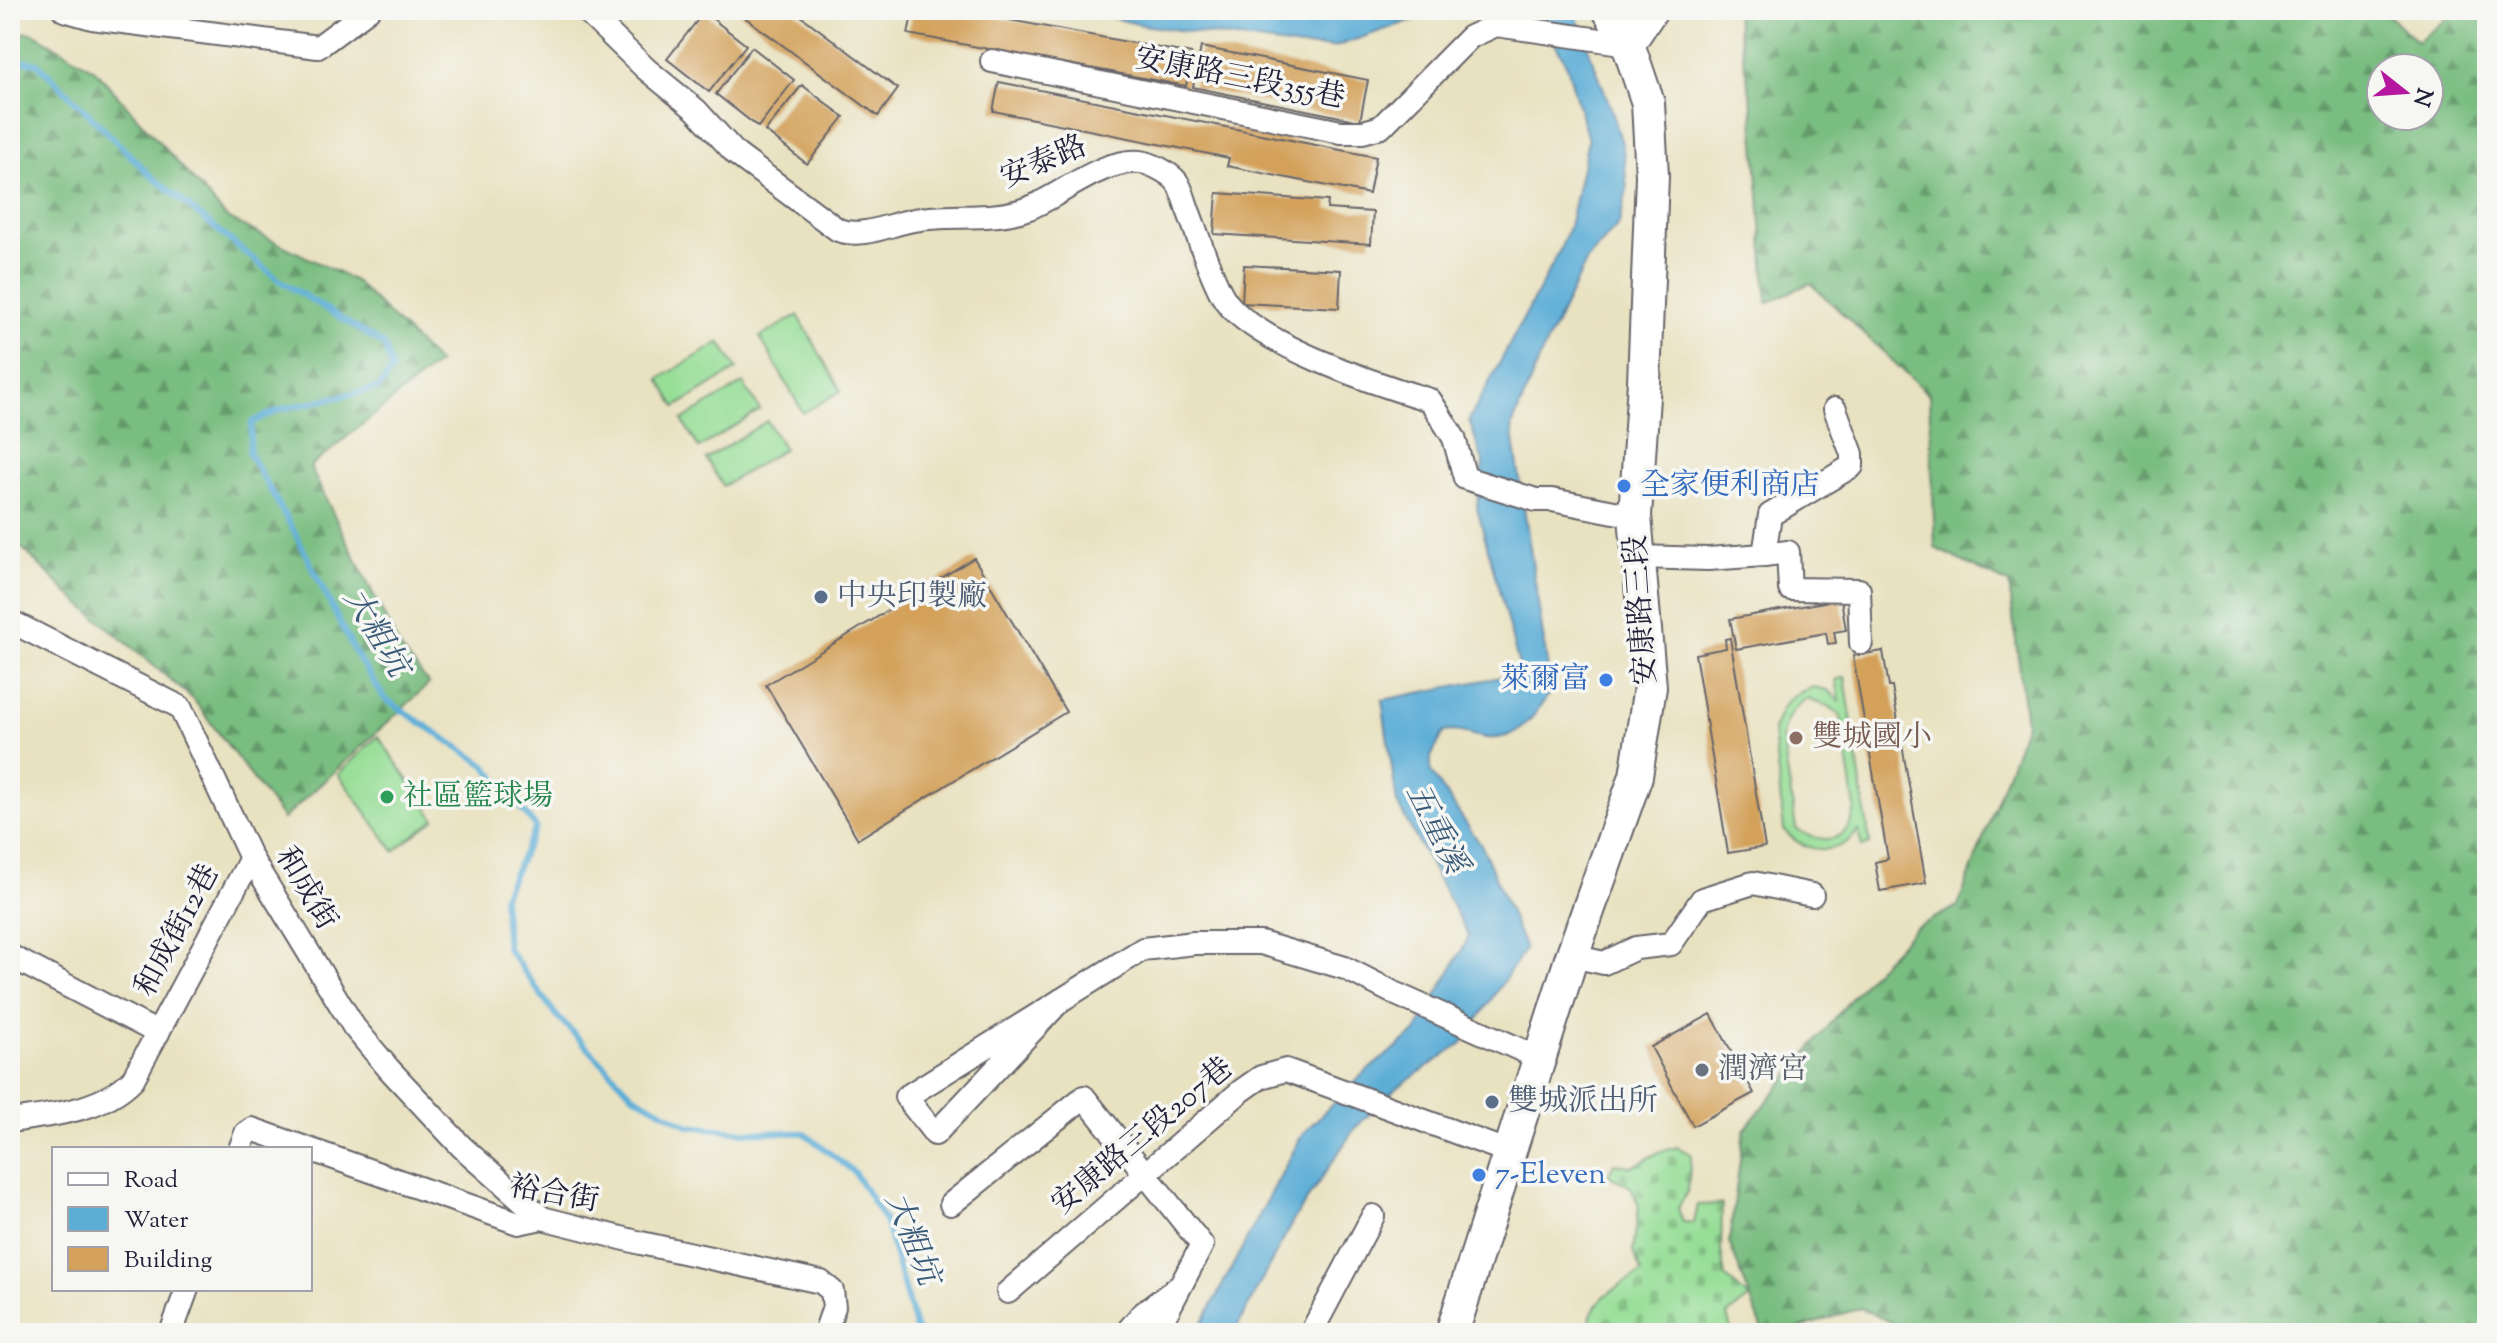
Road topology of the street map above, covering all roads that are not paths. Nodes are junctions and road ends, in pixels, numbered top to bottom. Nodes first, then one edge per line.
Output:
1 (64, 10) edge
2 (368, 10) edge
3 (585, 10) edge
4 (1609, 10) edge
5 (1651, 10) edge
6 (1628, 44) junction
7 (992, 61) dead end
8 (1835, 409) dead end
9 (1635, 516) junction
10 (1764, 555) junction
11 (1638, 557) junction
12 (10, 621) edge
13 (1861, 643) dead end
14 (251, 858) junction
15 (1812, 895) dead end
16 (10, 956) edge
17 (1572, 956) junction
18 (1061, 1000) junction
19 (158, 1033) junction
20 (1527, 1053) junction
21 (10, 1121) edge
22 (241, 1147) edge
23 (303, 1147) edge
24 (312, 1150) edge
25 (1509, 1152) junction
26 (1147, 1173) junction
27 (951, 1204) dead end
28 (1373, 1216) dead end
29 (542, 1218) junction
30 (1184, 1283) junction
31 (186, 1291) edge
32 (1008, 1292) dead end
33 (171, 1333) edge
34 (825, 1333) edge
35 (1126, 1333) edge
36 (1156, 1333) edge
37 (1311, 1333) edge
38 (1452, 1333) edge

1 - 2 street
3 - 9 street, 安泰路
4 - 6 main road, 安康路三段
5 - 6 main road
6 - 7 street, 安康路三段355巷
6 - 9 main road, 安康路三段
8 - 10 street
9 - 11 main road, 安康路三段
10 - 11 street
10 - 13 street
11 - 17 main road, 安康路三段
12 - 14 street, 和成街
14 - 19 street, 和成街12巷
14 - 29 street, 和成街
15 - 17 street
16 - 19 street
17 - 20 main road, 安康路三段
18 - 18 street
18 - 20 street
19 - 21 street
20 - 25 main road, 安康路三段
22 - 23 street, 裕合街
24 - 29 street, 裕合街
25 - 26 street, 安康路三段207巷
25 - 38 main road, 安康路三段
26 - 27 street
26 - 30 street
26 - 32 street, 安康路三段207巷
28 - 37 street
29 - 34 street, 裕合街
30 - 35 street
30 - 36 street
31 - 33 street

